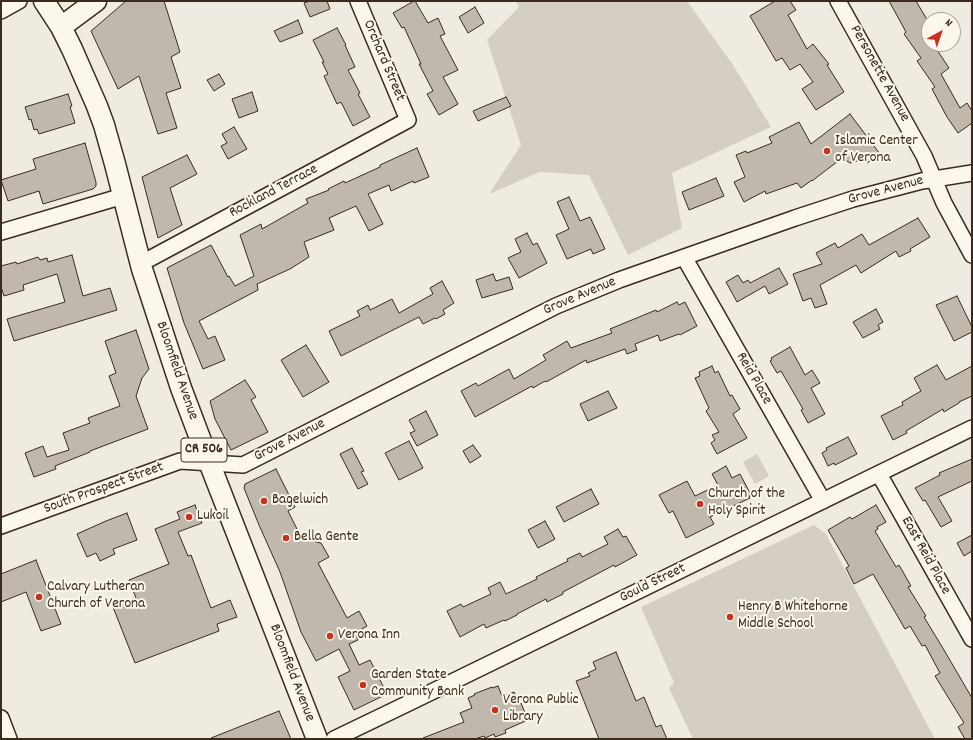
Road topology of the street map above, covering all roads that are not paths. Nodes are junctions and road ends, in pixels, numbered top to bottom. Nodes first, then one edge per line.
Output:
1 (19, 1) edge
2 (44, 1) edge
3 (358, 1) edge
4 (838, 1) edge
5 (85, 5) edge
6 (1, 11) edge
7 (61, 27) junction
8 (408, 120) joint
9 (972, 173) edge
10 (934, 179) junction
11 (123, 196) junction
12 (1, 232) edge
13 (972, 255) edge
14 (684, 257) junction
15 (140, 264) junction
16 (972, 428) edge
17 (208, 462) junction
18 (879, 474) junction
19 (823, 501) junction
20 (1, 526) edge
21 (972, 639) edge
22 (317, 739) edge
23 (334, 739) edge

1 - 6 street
2 - 7 main road, Bloomfield Avenue / CR 506
3 - 8 street, Orchard Street
4 - 10 street, Personette Avenue
5 - 7 main road
7 - 11 main road, Bloomfield Avenue / CR 506
8 - 15 street, Rockland Terrace
9 - 10 street, Grove Avenue
10 - 13 street, Personette Avenue
10 - 14 street, Grove Avenue
11 - 12 street
11 - 15 main road, Bloomfield Avenue / CR 506
14 - 17 street, Grove Avenue
14 - 19 street, Reid Place
15 - 17 main road, Bloomfield Avenue / CR 506
16 - 18 street, Gould Street
17 - 20 street, South Prospect Street
17 - 22 main road, Bloomfield Avenue / CR 506
18 - 19 street, Gould Street
18 - 21 street, East Reid Place
19 - 23 street, Gould Street

